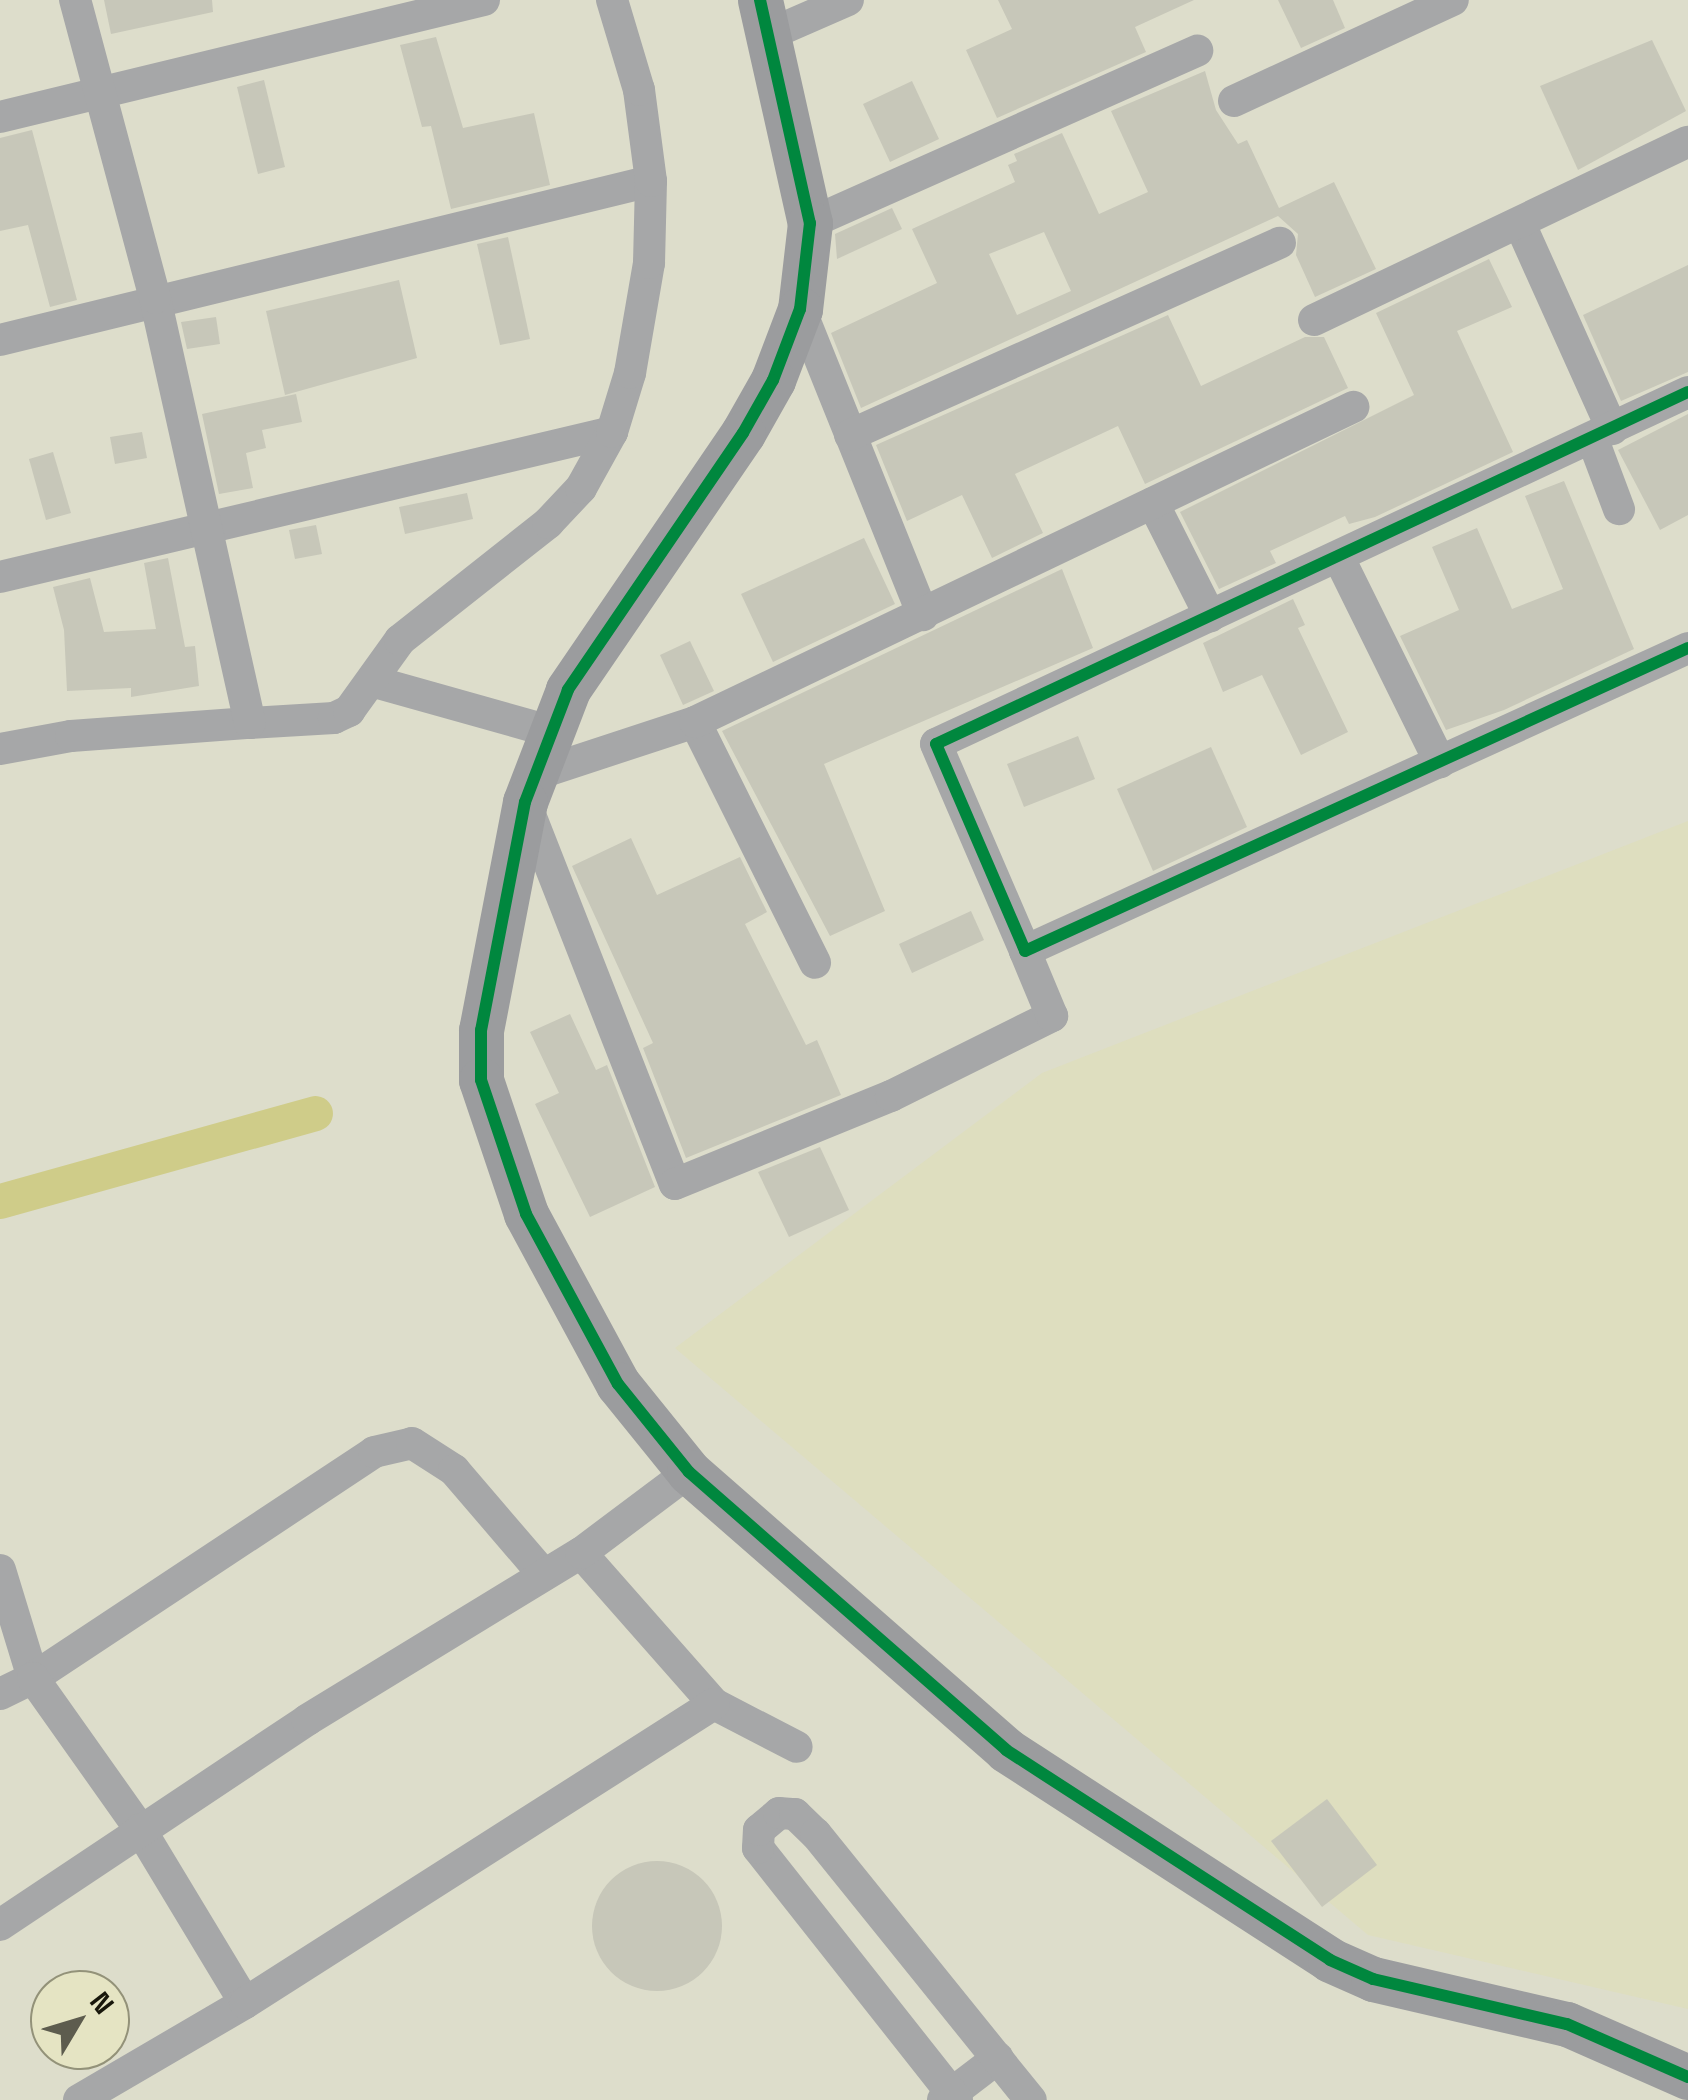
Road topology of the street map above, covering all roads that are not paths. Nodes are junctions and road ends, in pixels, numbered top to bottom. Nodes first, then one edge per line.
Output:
1 (75, 0) edge
2 (484, 0) edge
3 (612, 0) edge
4 (848, 0) edge
5 (1453, 0) edge
6 (765, 17) edge
7 (1197, 51) dead end
8 (100, 92) junction
9 (1234, 101) dead end
10 (0, 117) edge
11 (1688, 142) edge
12 (651, 180) junction
13 (810, 223) junction
14 (1520, 224) junction
15 (1280, 243) dead end
16 (155, 298) junction
17 (800, 309) junction
18 (1314, 320) dead end
19 (0, 340) edge
20 (1688, 392) edge
21 (1353, 408) dead end
22 (612, 432) junction
23 (850, 435) junction
24 (1602, 435) junction
25 (1152, 503) junction
26 (1619, 509) dead end
27 (209, 528) junction
28 (1339, 558) junction
29 (0, 577) edge
30 (923, 615) junction
31 (1210, 616) junction
32 (1688, 648) edge
33 (386, 685) junction
34 (695, 722) junction
35 (250, 723) junction
36 (549, 732) junction
37 (0, 749) edge
38 (1440, 762) junction
39 (530, 788) junction
40 (1024, 951) junction
41 (815, 963) dead end
42 (674, 1484) junction
43 (588, 1548) junction
44 (0, 1570) edge
45 (544, 1575) junction
46 (34, 1678) junction
47 (0, 1694) edge
48 (714, 1704) junction
49 (797, 1747) dead end
50 (140, 1828) junction
51 (0, 1925) edge
52 (245, 2003) junction
53 (998, 2058) junction
54 (1688, 2076) edge
55 (1022, 2097) edge
56 (951, 2098) edge
57 (79, 2100) edge

1 - 8 street
2 - 8 street
3 - 12 street
4 - 6 street
5 - 9 street
6 - 13 street
7 - 13 street
8 - 10 street
8 - 16 street
11 - 14 street
12 - 16 street
12 - 22 street
13 - 17 street
14 - 18 street
14 - 24 street
15 - 23 street
16 - 19 street
16 - 27 street
17 - 23 street
17 - 36 street
20 - 24 street
21 - 25 street
22 - 27 street
22 - 33 street
23 - 30 street
24 - 26 street
24 - 28 street
25 - 30 street
25 - 31 street
27 - 29 street
27 - 35 street
28 - 31 street
28 - 38 street
30 - 34 street
31 - 40 street
32 - 38 street
33 - 35 street
33 - 36 street
34 - 39 street
34 - 41 street
35 - 37 street
36 - 39 street
38 - 40 street
39 - 40 street
39 - 42 street
42 - 43 street
42 - 54 street
43 - 45 street
43 - 48 street
44 - 46 street
45 - 46 street
45 - 50 street
46 - 47 street
46 - 50 street
48 - 49 street
48 - 52 street
50 - 51 street
50 - 52 street
52 - 57 street
53 - 55 street
53 - 56 street
53 - 56 street

